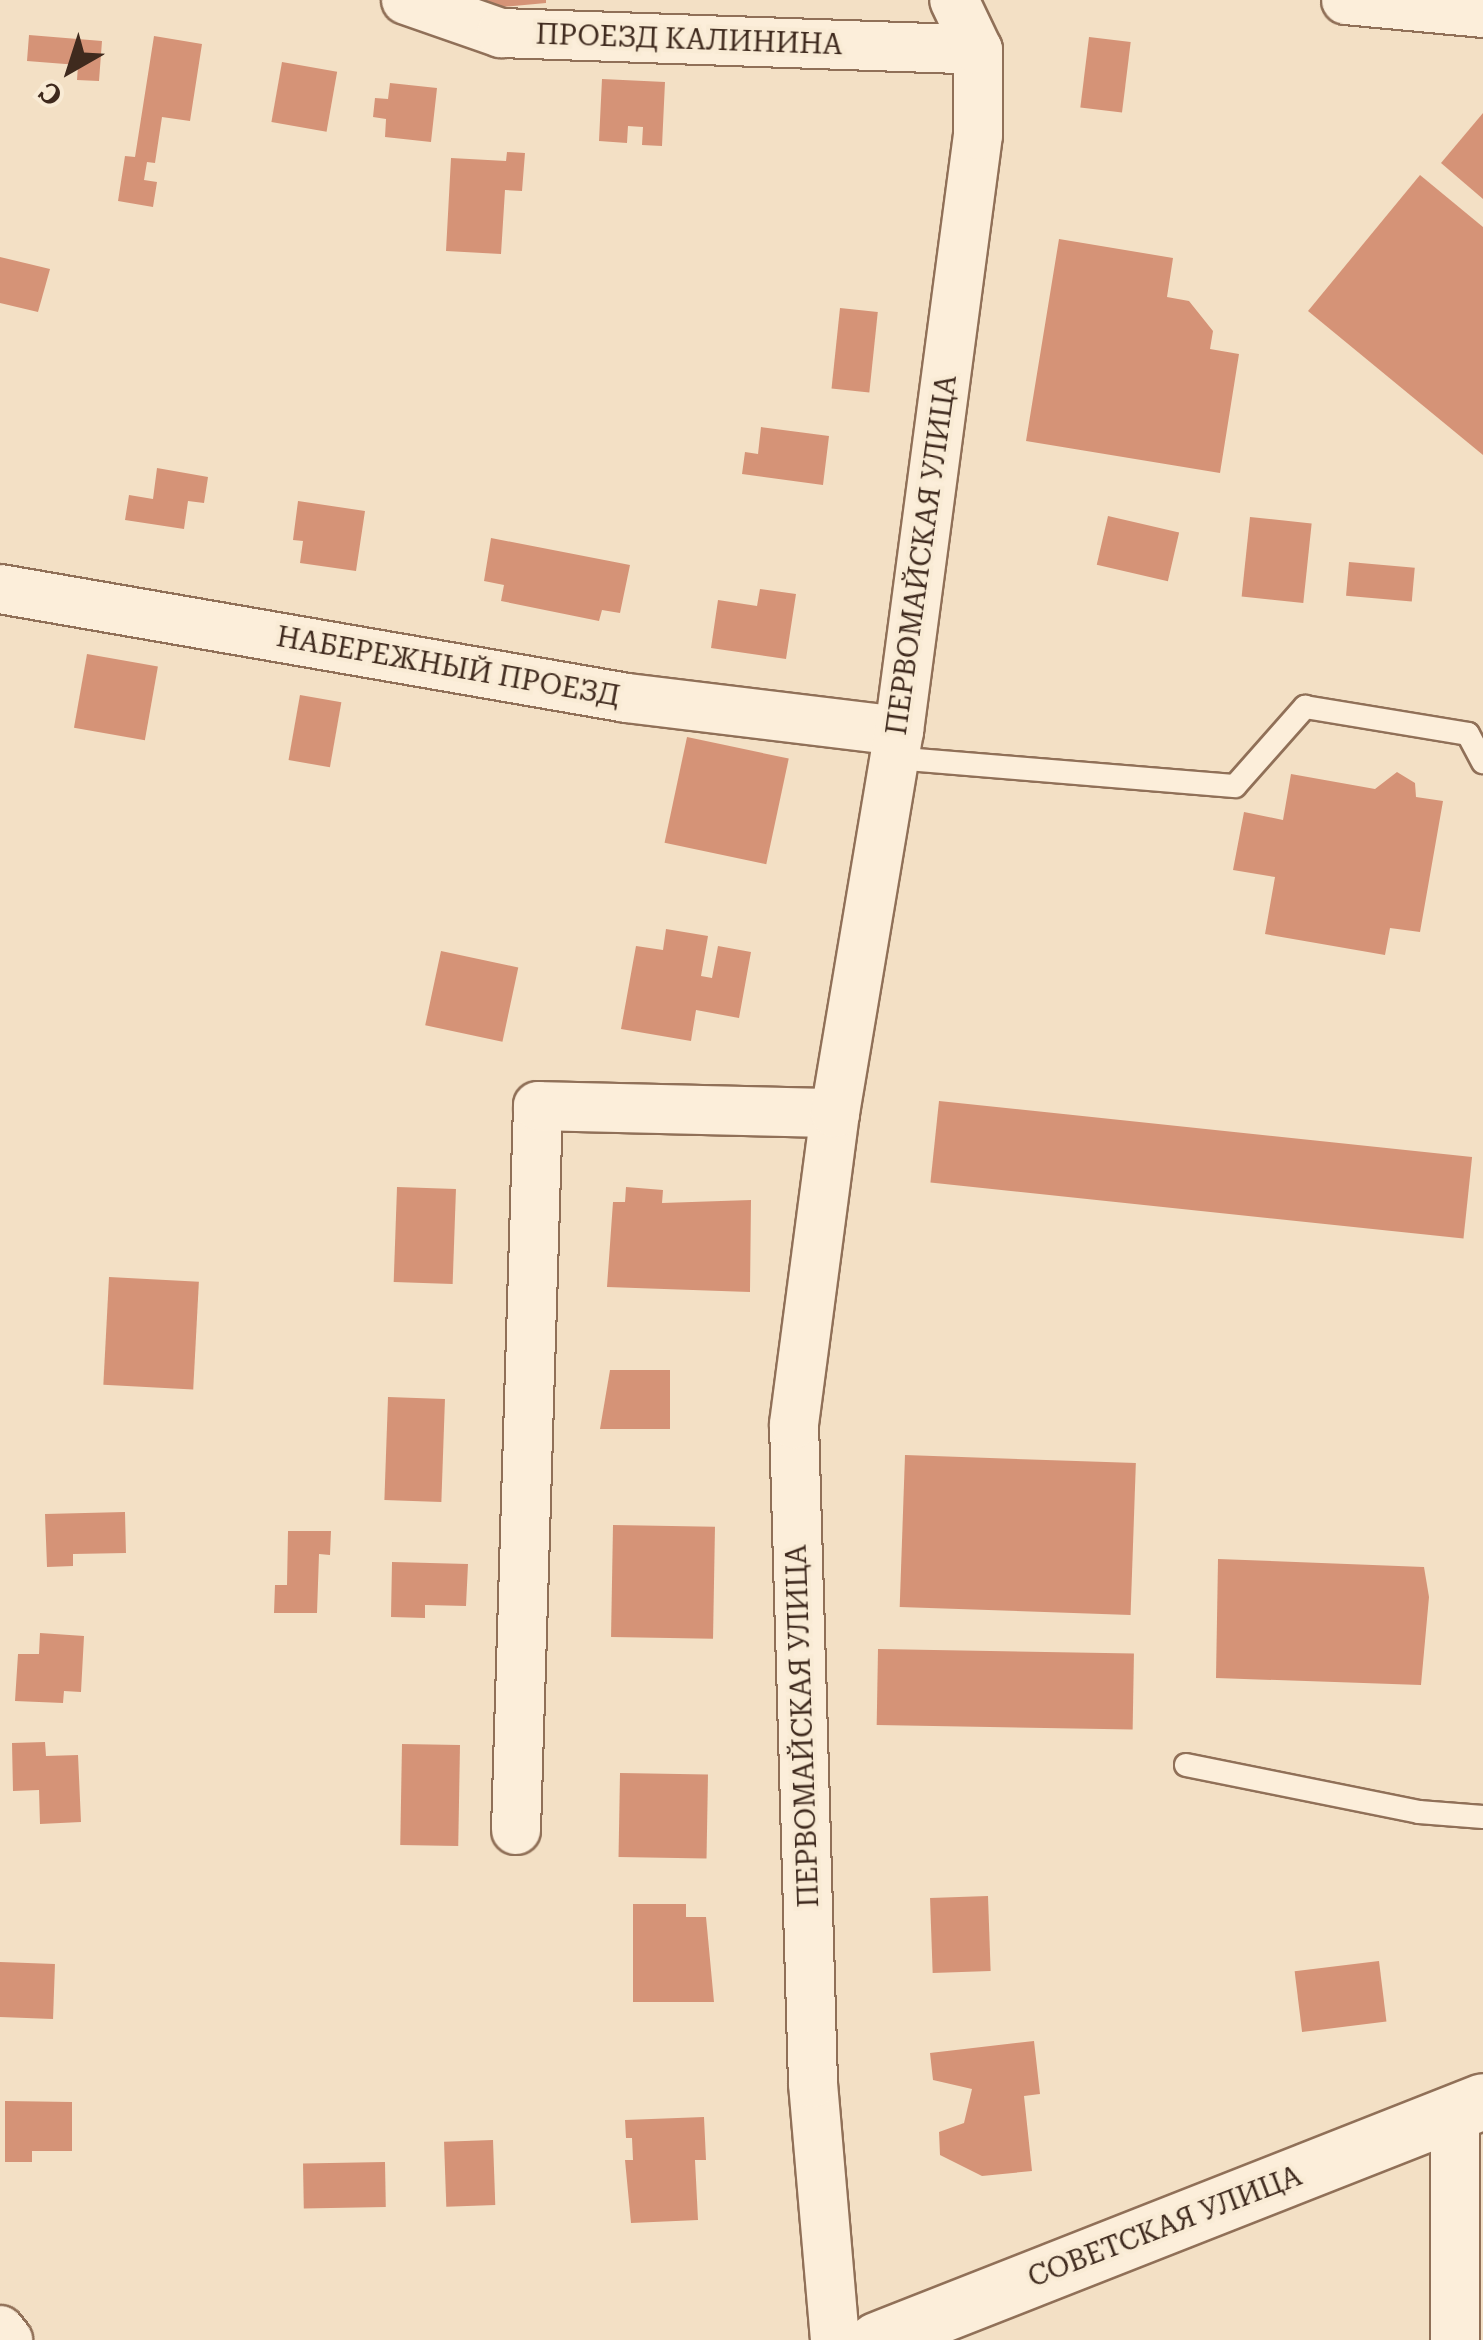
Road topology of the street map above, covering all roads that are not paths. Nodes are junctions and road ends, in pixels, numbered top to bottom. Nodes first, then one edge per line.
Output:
1 (406, 0) edge
2 (954, 0) edge
3 (1346, 0) edge
4 (1483, 13) edge
5 (978, 50) junction
6 (0, 588) edge
7 (896, 744) junction
8 (1483, 762) edge
9 (834, 1113) junction
10 (1186, 1765) dead end
11 (1483, 1816) edge
12 (516, 1830) dead end
13 (1469, 2107) edge
14 (0, 2330) edge
15 (8, 2340) edge
16 (835, 2340) edge
17 (876, 2340) edge
18 (1455, 2340) edge

1 - 5 street, ПРОЕЗД КАЛИНИНА
2 - 5 street, ПЕРВОМАЙСКАЯ УЛИЦА
3 - 4 street
5 - 7 street, ПЕРВОМАЙСКАЯ УЛИЦА
6 - 7 street, НАБЕРЕЖНЫЙ ПРОЕЗД
7 - 8 lane
7 - 9 street, ПЕРВОМАЙСКАЯ УЛИЦА
9 - 12 street
9 - 16 street, ПЕРВОМАЙСКАЯ УЛИЦА
10 - 11 lane
13 - 17 main road, СОВЕТСКАЯ УЛИЦА
13 - 18 street, СОВЕТСКАЯ УЛИЦА
14 - 15 street

